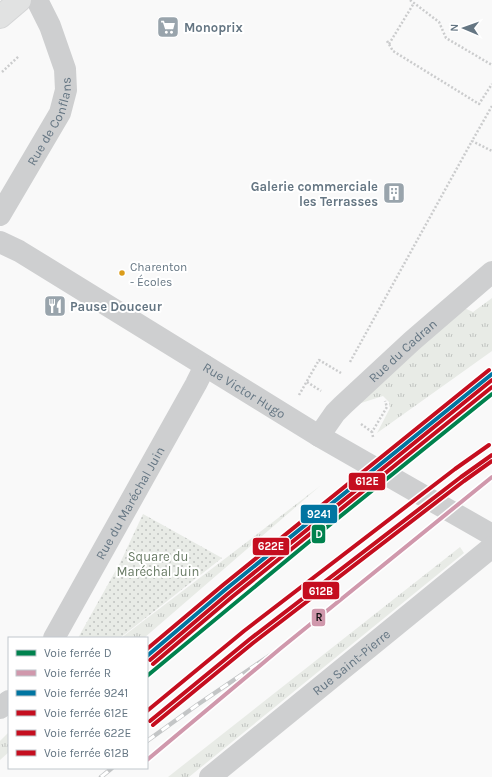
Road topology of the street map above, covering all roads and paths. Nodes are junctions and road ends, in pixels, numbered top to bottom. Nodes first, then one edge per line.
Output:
1 (20, 0) edge
2 (37, 0) edge
3 (410, 0) edge
4 (414, 3) junction
5 (0, 17) edge
6 (386, 41) dead end
7 (389, 44) junction
8 (19, 56) dead end
9 (492, 64) edge
10 (2, 72) dead end
11 (492, 84) edge
12 (492, 106) edge
13 (472, 141) junction
14 (492, 151) edge
15 (0, 215) edge
16 (0, 242) edge
17 (492, 272) edge
18 (205, 366) junction
19 (347, 366) dead end
20 (345, 370) dead end
21 (287, 416) junction
22 (360, 423) dead end
23 (372, 432) dead end
24 (319, 436) junction
25 (492, 539) edge
26 (55, 637) edge
27 (8, 702) edge
28 (0, 708) edge
29 (210, 777) edge

1 - 5 main road
2 - 15 street, Rue de Conflans
3 - 4 path
4 - 7 path
4 - 9 path
6 - 7 path
7 - 11 path
8 - 10 path
12 - 13 path
13 - 14 path
13 - 19 path
16 - 18 street, Rue Victor Hugo
17 - 24 street, Rue du Cadran
18 - 21 street, Rue Victor Hugo
18 - 26 street, Rue du Maréchal Juin
20 - 21 path
21 - 24 street, Rue Victor Hugo
22 - 23 path
24 - 25 street, Rue Victor Hugo
25 - 29 street, Rue Saint-Pierre
27 - 28 street

